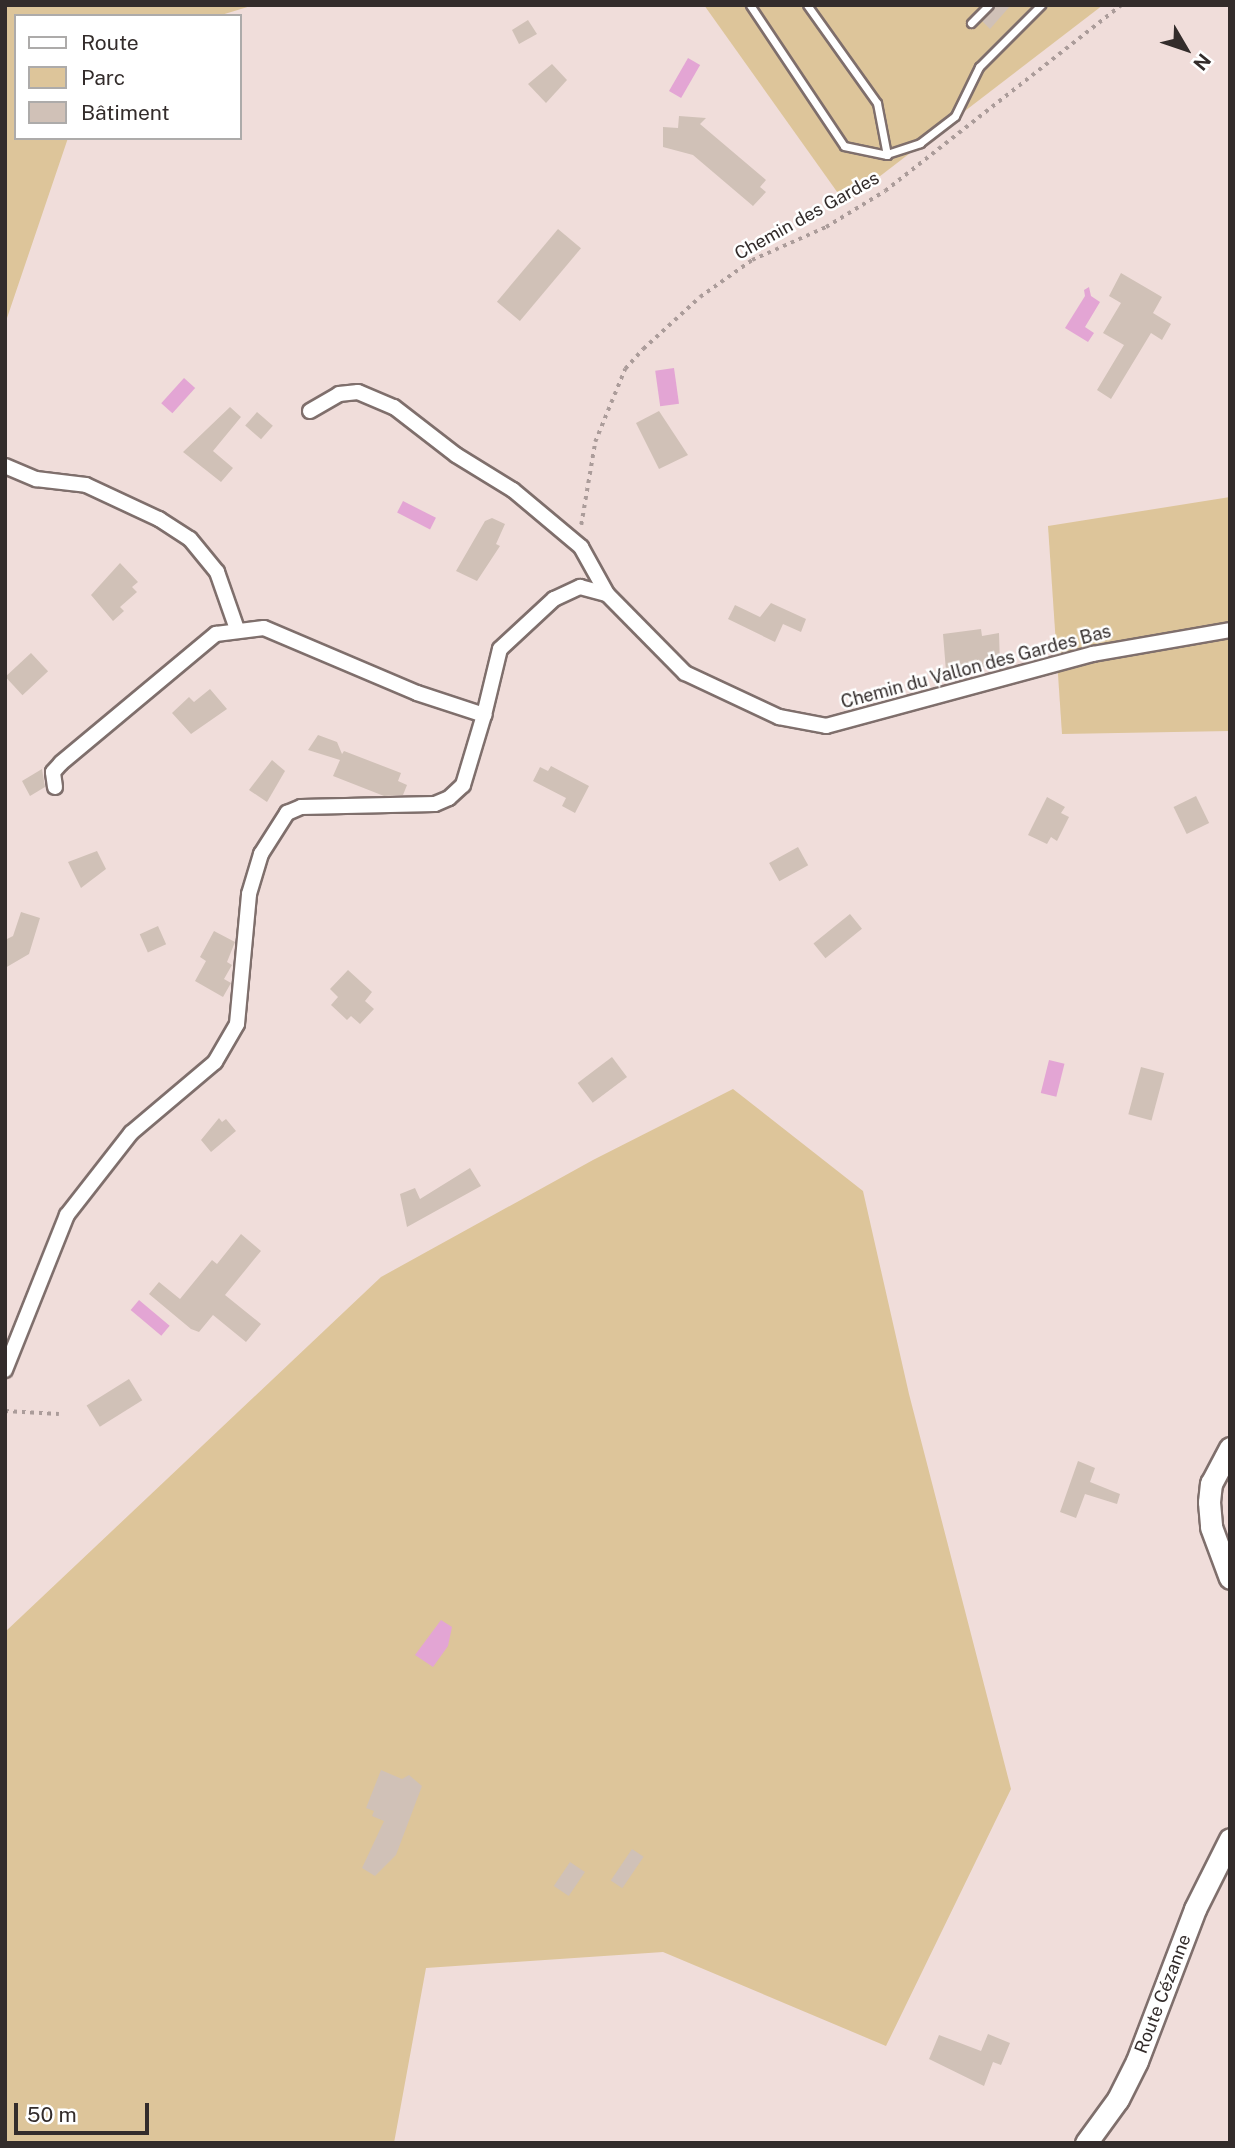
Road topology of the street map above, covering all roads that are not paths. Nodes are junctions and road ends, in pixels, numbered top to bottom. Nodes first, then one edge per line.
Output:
1 (750, 5) edge
2 (807, 5) edge
3 (989, 5) edge
4 (1041, 5) edge
5 (971, 23) dead end
6 (887, 154) junction
7 (310, 411) dead end
8 (5, 466) edge
9 (607, 594) junction
10 (237, 629) junction
11 (1230, 630) edge
12 (484, 715) junction
13 (55, 787) dead end
14 (5, 1370) edge
15 (1230, 1448) edge
16 (1230, 1578) edge
17 (1230, 1839) edge
18 (1086, 2143) edge

1 - 6 lane
2 - 6 lane
3 - 5 lane
4 - 6 lane
7 - 9 street, Chemin du Vallon des Gardes Bas
8 - 10 street
9 - 11 street, Chemin du Vallon des Gardes Bas
9 - 12 street
10 - 12 street
10 - 13 street
12 - 14 street
15 - 16 street
17 - 18 street, Route Cézanne

